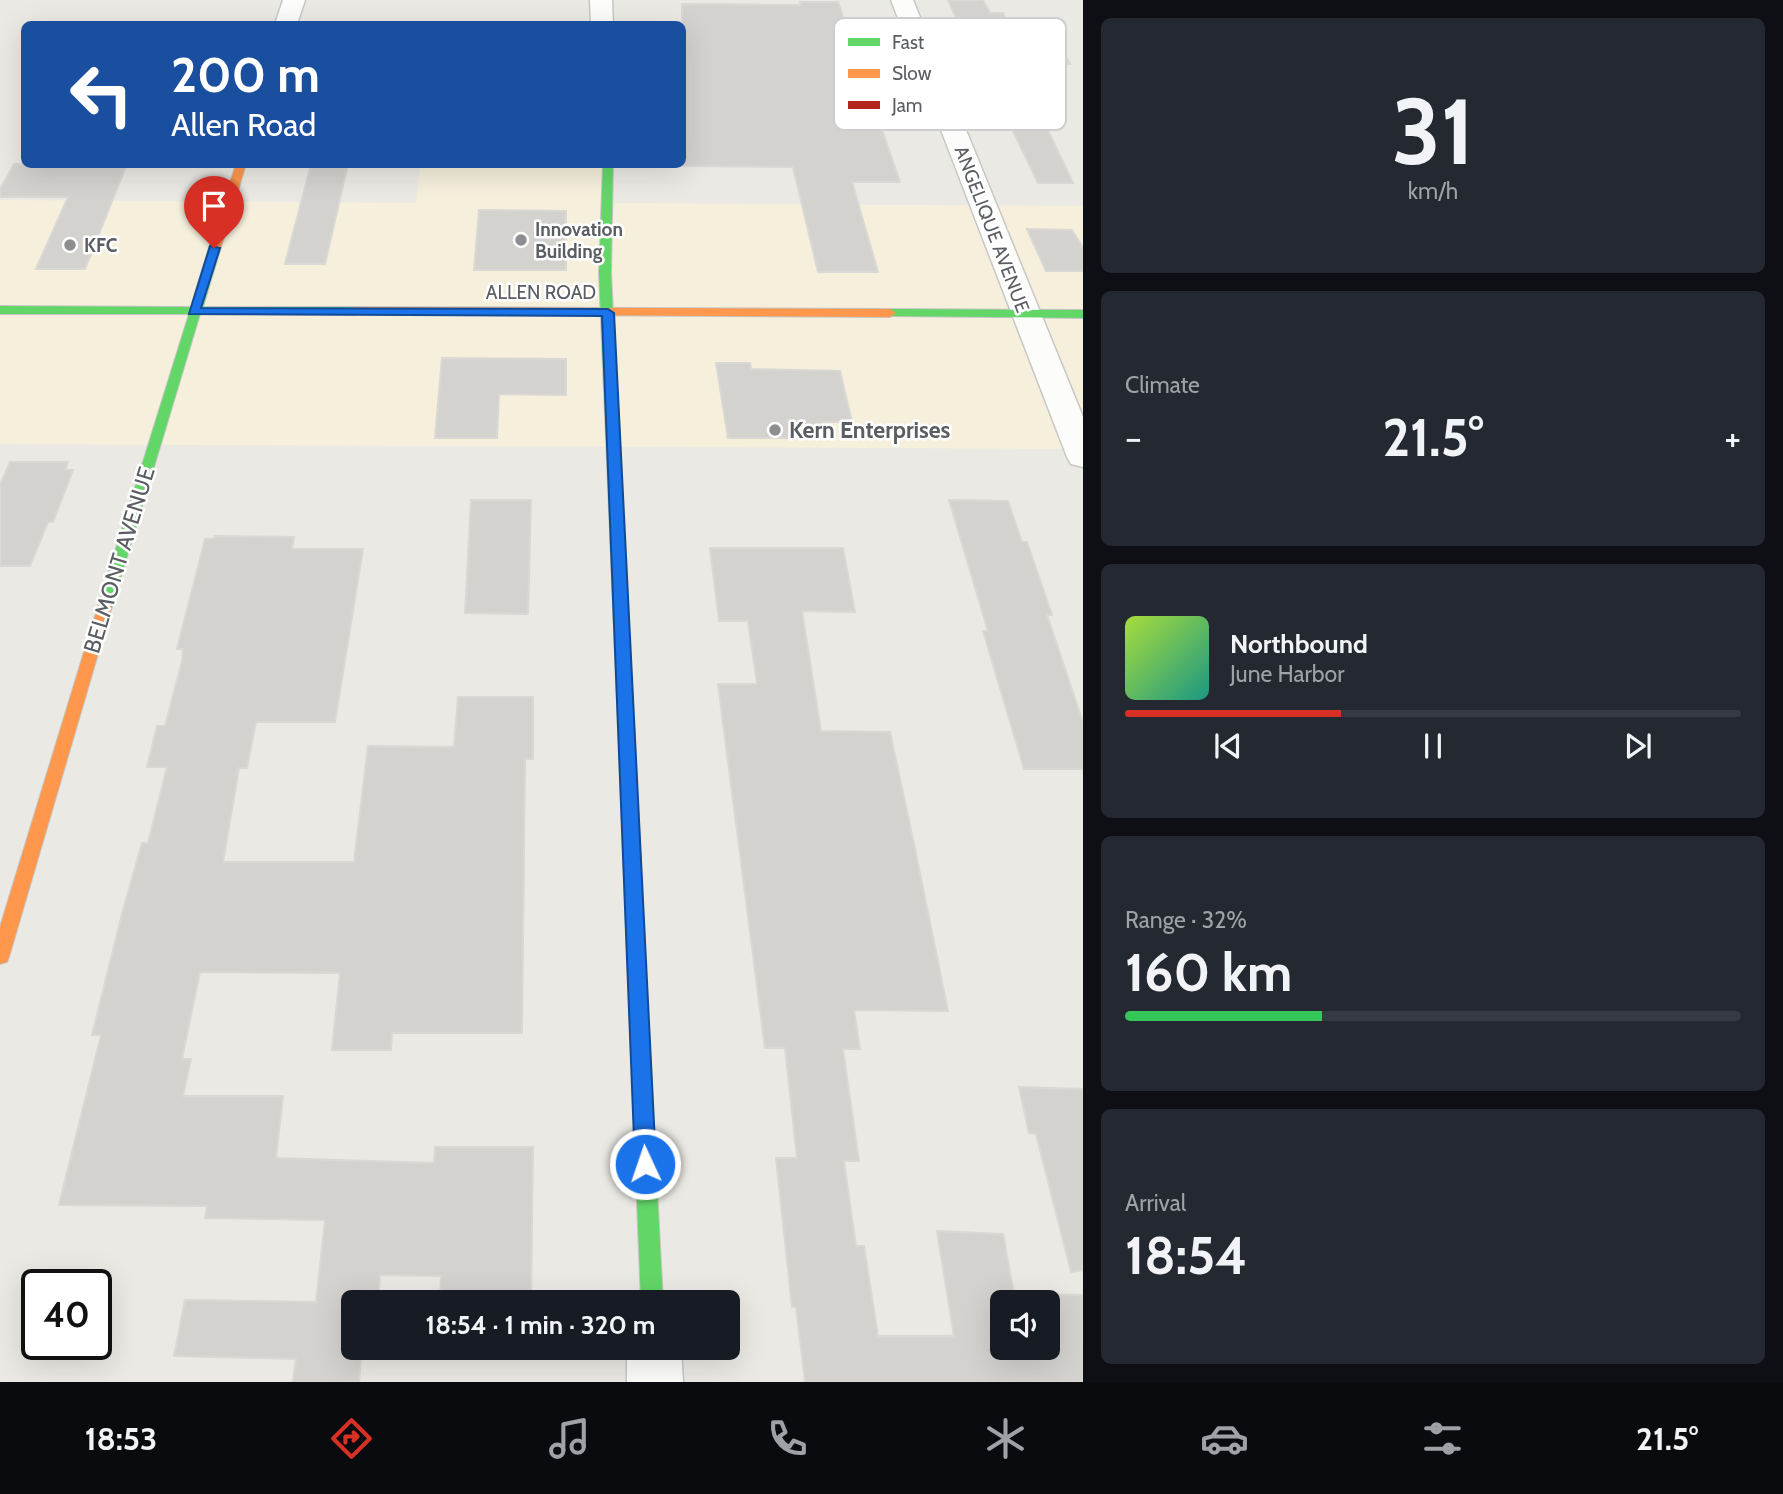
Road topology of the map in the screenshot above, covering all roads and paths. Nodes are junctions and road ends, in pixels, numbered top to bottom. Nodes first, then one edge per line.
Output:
1 (294, 0) edge
2 (601, 0) edge
3 (902, 0) edge
4 (909, 18) edge
5 (287, 21) edge
6 (602, 21) edge
7 (953, 130) edge
8 (240, 168) edge
9 (608, 168) edge
10 (0, 310) edge
11 (194, 312) junction
12 (608, 313) junction
13 (1025, 314) junction
14 (1083, 314) edge
15 (1083, 457) edge
16 (0, 957) edge
17 (651, 1290) edge
18 (654, 1360) edge
19 (655, 1382) edge

1 - 5 street
2 - 6 street
3 - 4 street, ANGELIQUE AVENUE
7 - 13 street, ANGELIQUE AVENUE
8 - 11 street, BELMONT AVENUE
9 - 12 street
10 - 11 street, ALLEN ROAD
11 - 12 street, ALLEN ROAD
11 - 16 street, BELMONT AVENUE
12 - 13 street, ALLEN ROAD
12 - 17 street
13 - 14 street, ALLEN ROAD
13 - 15 street, ANGELIQUE AVENUE
18 - 19 street

